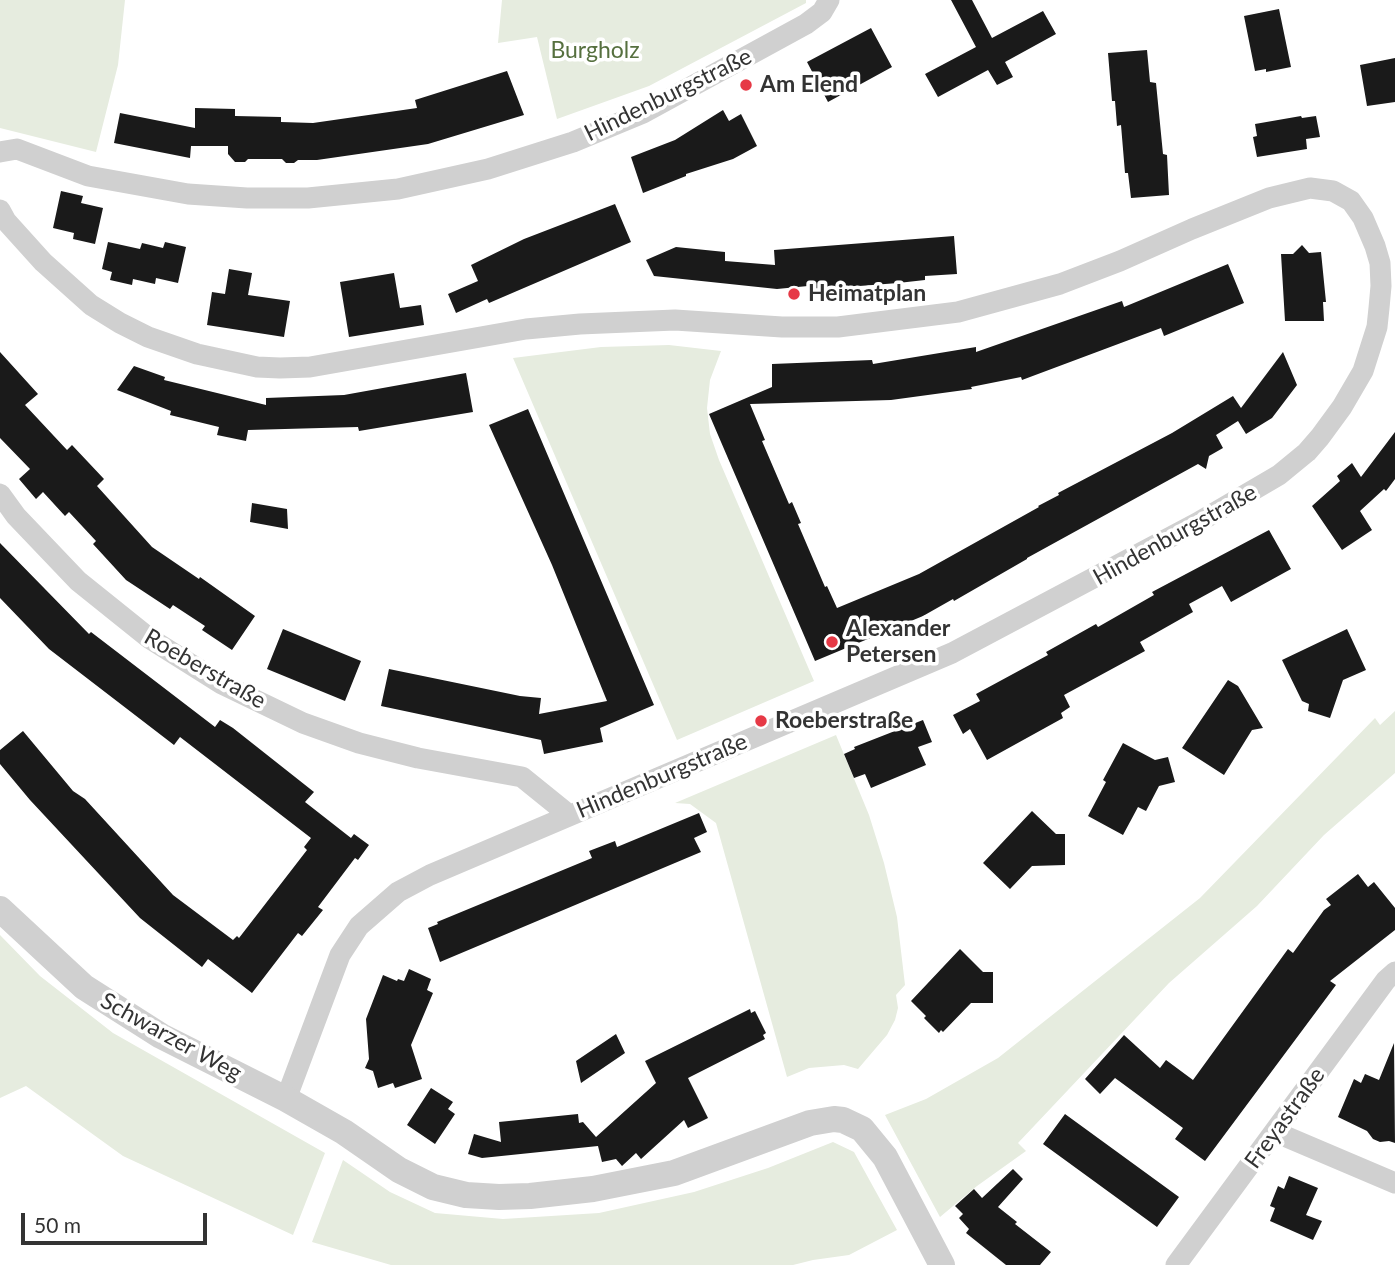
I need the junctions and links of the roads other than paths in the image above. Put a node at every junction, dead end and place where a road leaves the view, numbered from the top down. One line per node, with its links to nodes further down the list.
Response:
1 (829, 0): 2 (street, Hindenburgstraße)
2 (0, 152)
3 (0, 210): 5 (street, Hindenburgstraße)
4 (0, 494): 5 (street, Roeberstraße)
5 (569, 815): 8 (street, Hindenburgstraße)
6 (0, 909): 8 (street, Schwarzer Weg)
7 (1395, 972): 9 (street, Freyastraße)
8 (286, 1099): 11 (street)
9 (1275, 1132): 10 (street); 12 (street, Freyastraße)
10 (1395, 1183)
11 (942, 1265)
12 (1176, 1265)

